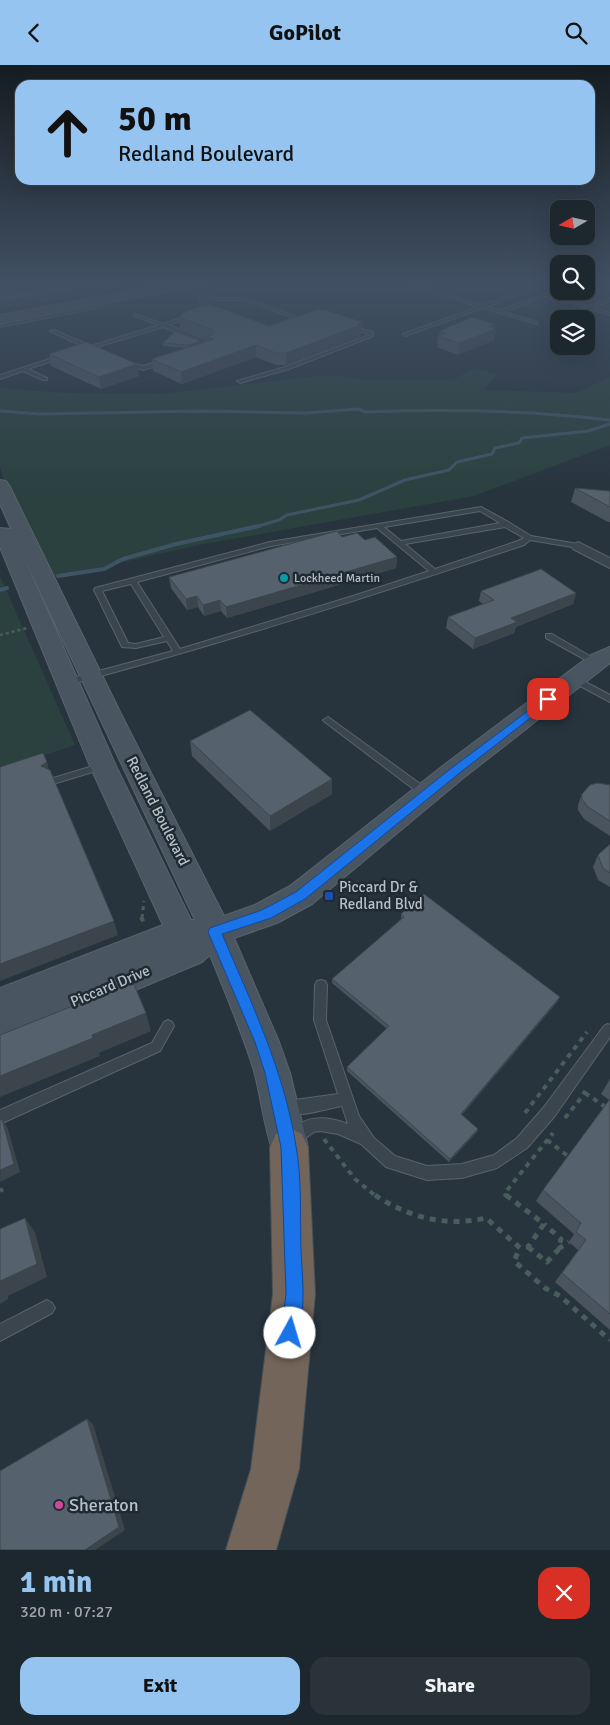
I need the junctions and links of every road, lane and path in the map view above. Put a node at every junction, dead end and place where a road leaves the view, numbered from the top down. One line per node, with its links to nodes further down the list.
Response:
1 (323, 354): 8 (lane)
2 (66, 356): 5 (lane)
3 (169, 360): 4 (lane)
4 (119, 361)
5 (23, 369): 6 (lane); 7 (lane)
6 (1, 377)
7 (45, 379)
8 (240, 381)
9 (2, 504): 24 (main road, Redland Boulevard)
10 (508, 524): 11 (lane); 12 (lane); 13 (lane)
11 (378, 525): 13 (lane); 17 (lane)
12 (529, 538): 14 (lane); 16 (lane)
13 (400, 543): 16 (lane)
14 (578, 546): 15 (street)
15 (610, 564)
16 (434, 572): 22 (lane)
17 (133, 581): 21 (lane); 21 (lane)
18 (32, 627): 19 (path)
19 (0, 635)
20 (549, 636): 23 (lane)
21 (169, 639): 22 (lane)
22 (178, 652): 24 (lane)
23 (603, 658): 25 (main road, Piccard Drive)
24 (80, 679): 28 (main road, Redland Boulevard); 31 (main road, Redland Boulevard)
25 (574, 679): 26 (lane); 30 (main road, Piccard Drive)
26 (610, 699)
27 (328, 720): 30 (lane)
28 (103, 766): 29 (lane); 31 (main road, Redland Boulevard)
29 (53, 781)
30 (427, 794): 31 (main road, Piccard Drive)
31 (195, 939): 33 (main road, Piccard Drive); 35 (main road, Piccard Drive); 41 (main road, Redland Boulevard)
32 (321, 985): 40 (lane)
33 (0, 1003)
34 (168, 1026): 44 (lane)
35 (0, 1031)
36 (608, 1031): 48 (lane)
37 (587, 1032): 43 (path)
38 (585, 1082): 39 (path)
39 (585, 1093): 42 (path); 45 (path)
40 (346, 1099): 41 (lane); 48 (lane)
41 (280, 1107): 47 (main road, Redland Boulevard)
42 (610, 1110)
43 (525, 1113)
44 (0, 1117)
45 (564, 1120)
46 (558, 1127): 49 (path)
47 (301, 1136): 48 (lane); 54 (path); 59 (highway)
48 (366, 1139)
49 (547, 1141): 50 (path); 51 (path)
50 (569, 1157)
51 (544, 1224): 53 (path); 55 (path)
52 (568, 1242): 55 (path)
53 (528, 1247): 54 (path); 55 (path)
54 (520, 1249): 58 (path)
55 (558, 1250)
56 (47, 1308): 57 (lane)
57 (0, 1333)
58 (610, 1340)
59 (251, 1550)

